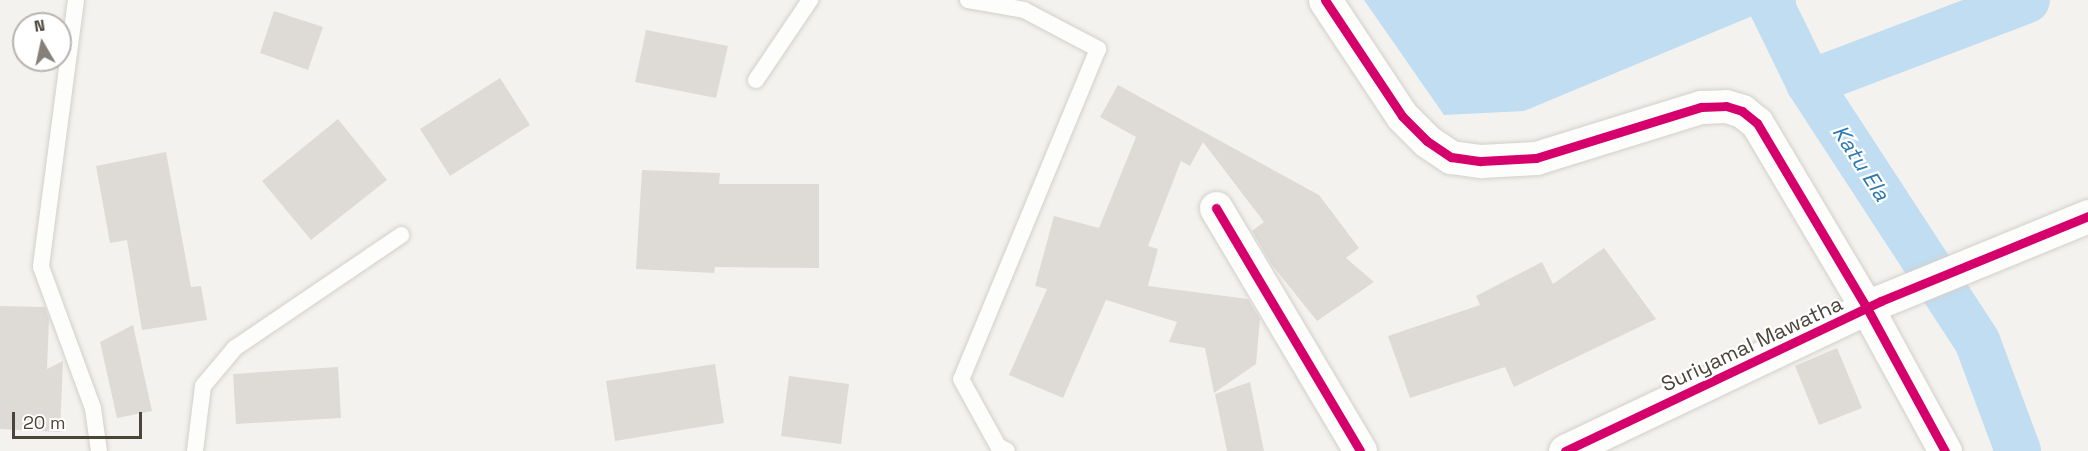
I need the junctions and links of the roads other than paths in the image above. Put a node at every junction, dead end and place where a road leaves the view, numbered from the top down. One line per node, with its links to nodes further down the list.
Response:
1 (76, 0): 10 (lane)
2 (810, 0): 5 (lane)
3 (968, 0): 12 (lane)
4 (1326, 0): 9 (street)
5 (756, 80)
6 (1216, 208): 13 (street)
7 (2088, 216): 9 (street, Suriyamal Mawatha)
8 (401, 235): 11 (lane)
9 (1875, 305): 14 (street, Suriyamal Mawatha); 15 (street)
10 (99, 451)
11 (195, 451)
12 (1006, 451)
13 (1360, 451)
14 (1565, 451)
15 (1945, 451)

